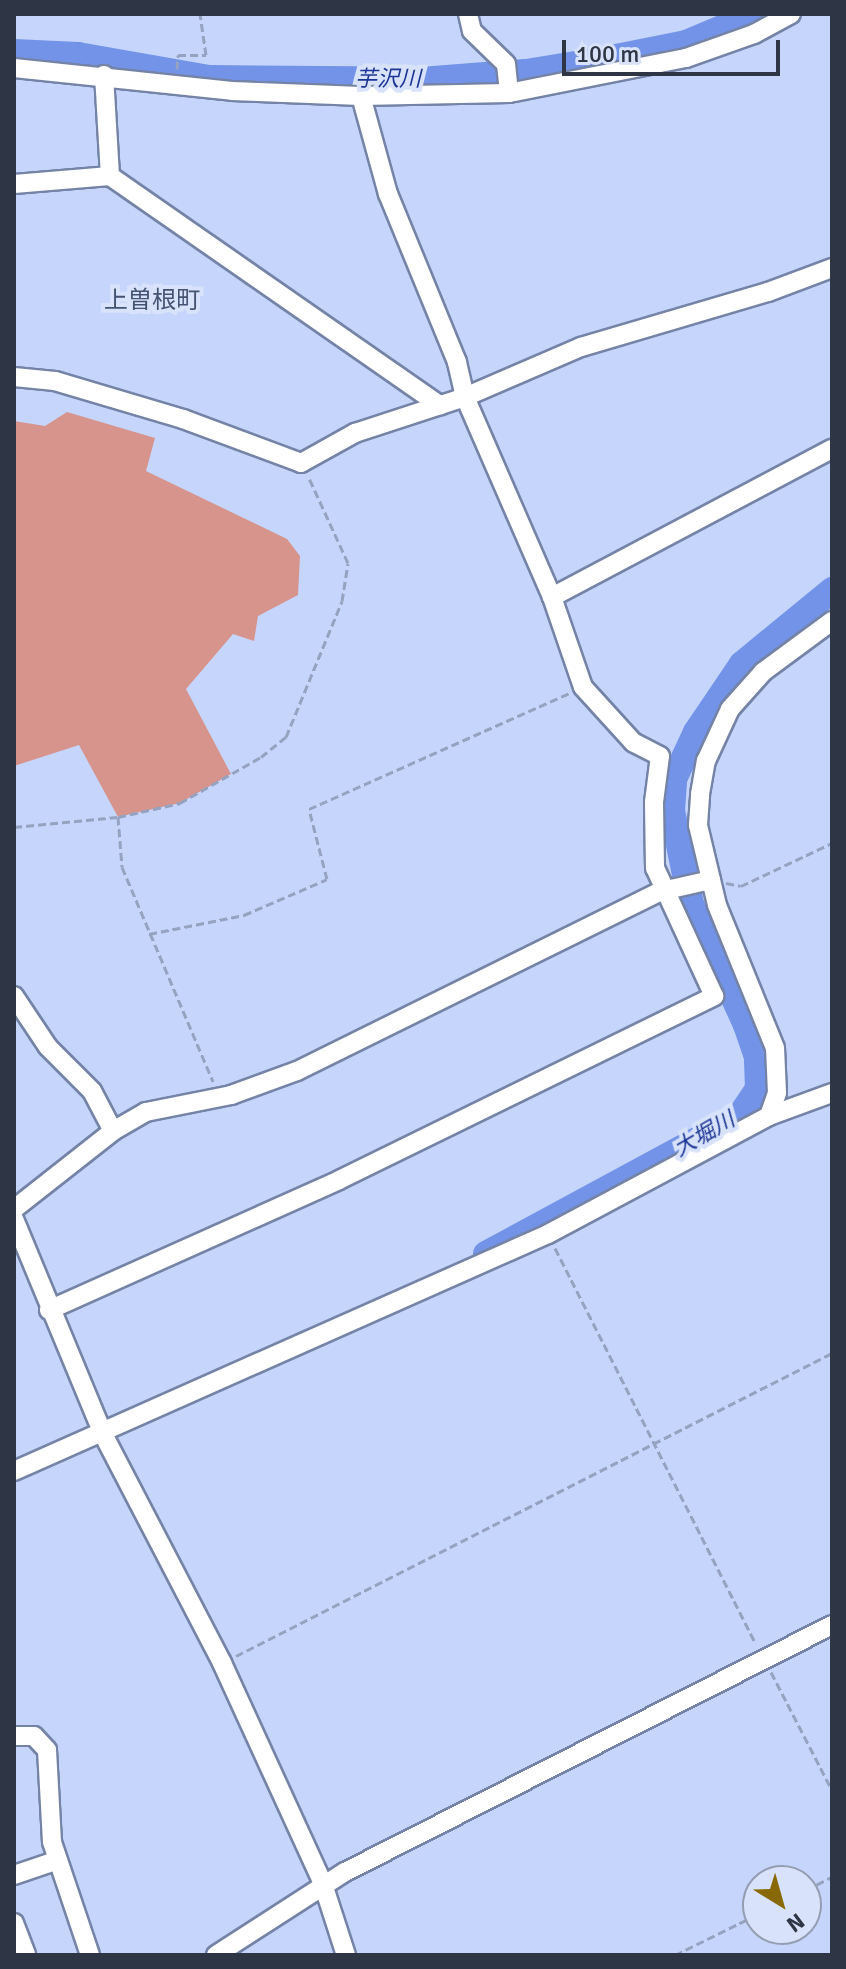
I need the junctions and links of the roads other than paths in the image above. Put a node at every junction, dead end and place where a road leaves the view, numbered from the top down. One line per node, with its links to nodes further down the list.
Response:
1 (468, 14): 5 (street)
2 (791, 14): 5 (street)
3 (14, 68): 4 (street)
4 (104, 75): 6 (street); 7 (street)
5 (508, 80): 6 (street)
6 (361, 96): 11 (street)
7 (110, 176): 8 (street); 12 (street)
8 (14, 184)
9 (832, 268): 11 (street)
10 (14, 377): 12 (street)
11 (465, 397): 12 (street); 14 (street)
12 (440, 405)
13 (832, 449): 14 (street)
14 (552, 597): 17 (street)
15 (832, 621): 16 (street)
16 (710, 880): 17 (street); 20 (street)
17 (663, 891): 21 (street); 24 (street)
18 (14, 996): 21 (street)
19 (832, 1093): 20 (street)
20 (769, 1116): 25 (street)
21 (113, 1131): 22 (street)
22 (14, 1209)
23 (14, 1219): 24 (street)
24 (49, 1310): 25 (street)
25 (104, 1436): 26 (street); 31 (street)
26 (14, 1471)
27 (832, 1625): 31 (street)
28 (14, 1736): 29 (street)
29 (58, 1860): 30 (street); 34 (street)
30 (14, 1875)
31 (323, 1884): 35 (street); 36 (street)
32 (14, 1923): 33 (street)
33 (26, 1955)
34 (90, 1955)
35 (216, 1955)
36 (346, 1955)

